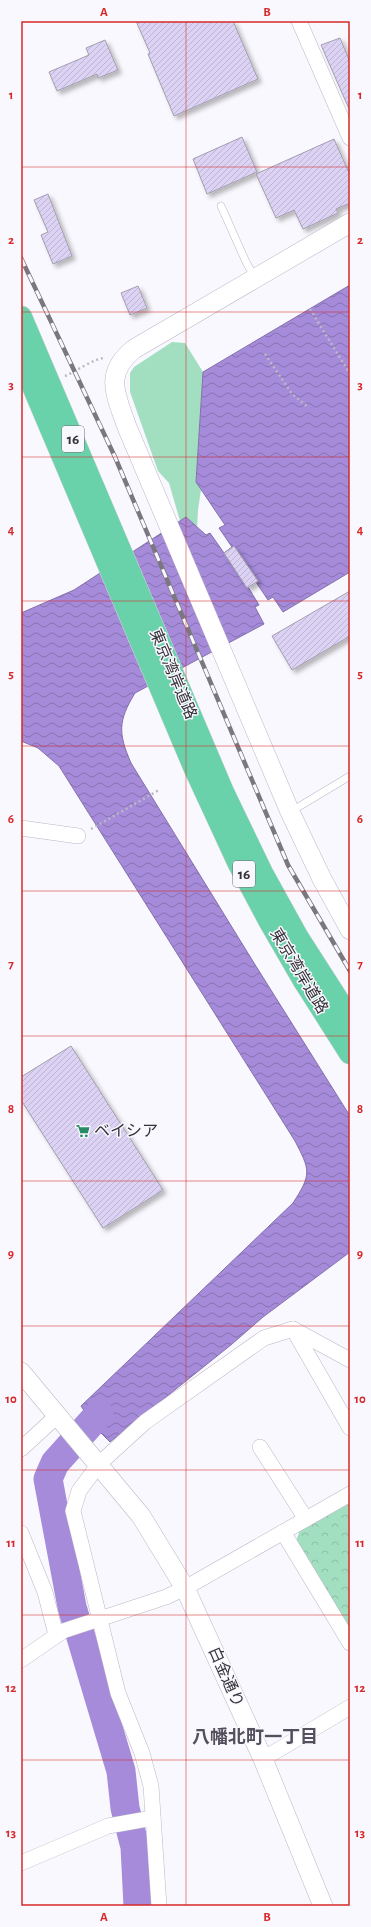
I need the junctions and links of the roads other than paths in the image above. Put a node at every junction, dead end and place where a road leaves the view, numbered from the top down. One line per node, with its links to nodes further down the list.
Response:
1 (299, 21): 2 (street)
2 (350, 138)
3 (221, 206): 5 (lane)
4 (350, 222): 5 (street)
5 (255, 278): 11 (street)
6 (21, 316): 8 (highway, 東京湾岸道路 / 16)
7 (21, 358): 8 (highway, 東京湾岸道路 / 16)
8 (118, 566): 9 (highway, 東京湾岸道路 / 16)
9 (166, 679): 15 (highway, 東京湾岸道路 / 16); 16 (highway, 東京湾岸道路 / 16)
10 (350, 776): 11 (lane)
11 (290, 812): 14 (street)
12 (21, 828): 13 (street)
13 (78, 836)
14 (350, 930)
15 (350, 1019)
16 (350, 1053)
17 (293, 1329): 18 (street); 21 (street); 24 (street)
18 (350, 1360)
19 (21, 1372): 20 (street)
20 (58, 1415): 23 (street); 24 (street, 白金通り)
21 (350, 1428)
22 (260, 1447): 26 (street)
23 (21, 1449)
24 (99, 1464): 29 (street, 白金通り); 30 (street)
25 (350, 1494): 26 (street)
26 (306, 1519): 27 (street)
27 (283, 1532): 29 (street); 32 (street)
28 (21, 1533): 31 (street)
29 (185, 1588): 30 (street); 35 (street, 白金通り)
30 (94, 1620): 31 (street); 36 (street)
31 (60, 1633): 33 (street)
32 (350, 1643)
33 (21, 1660)
34 (350, 1707): 35 (street)
35 (263, 1759): 39 (street, 白金通り)
36 (153, 1818): 37 (street); 38 (street)
37 (21, 1863)
38 (159, 1906)
39 (323, 1906)

